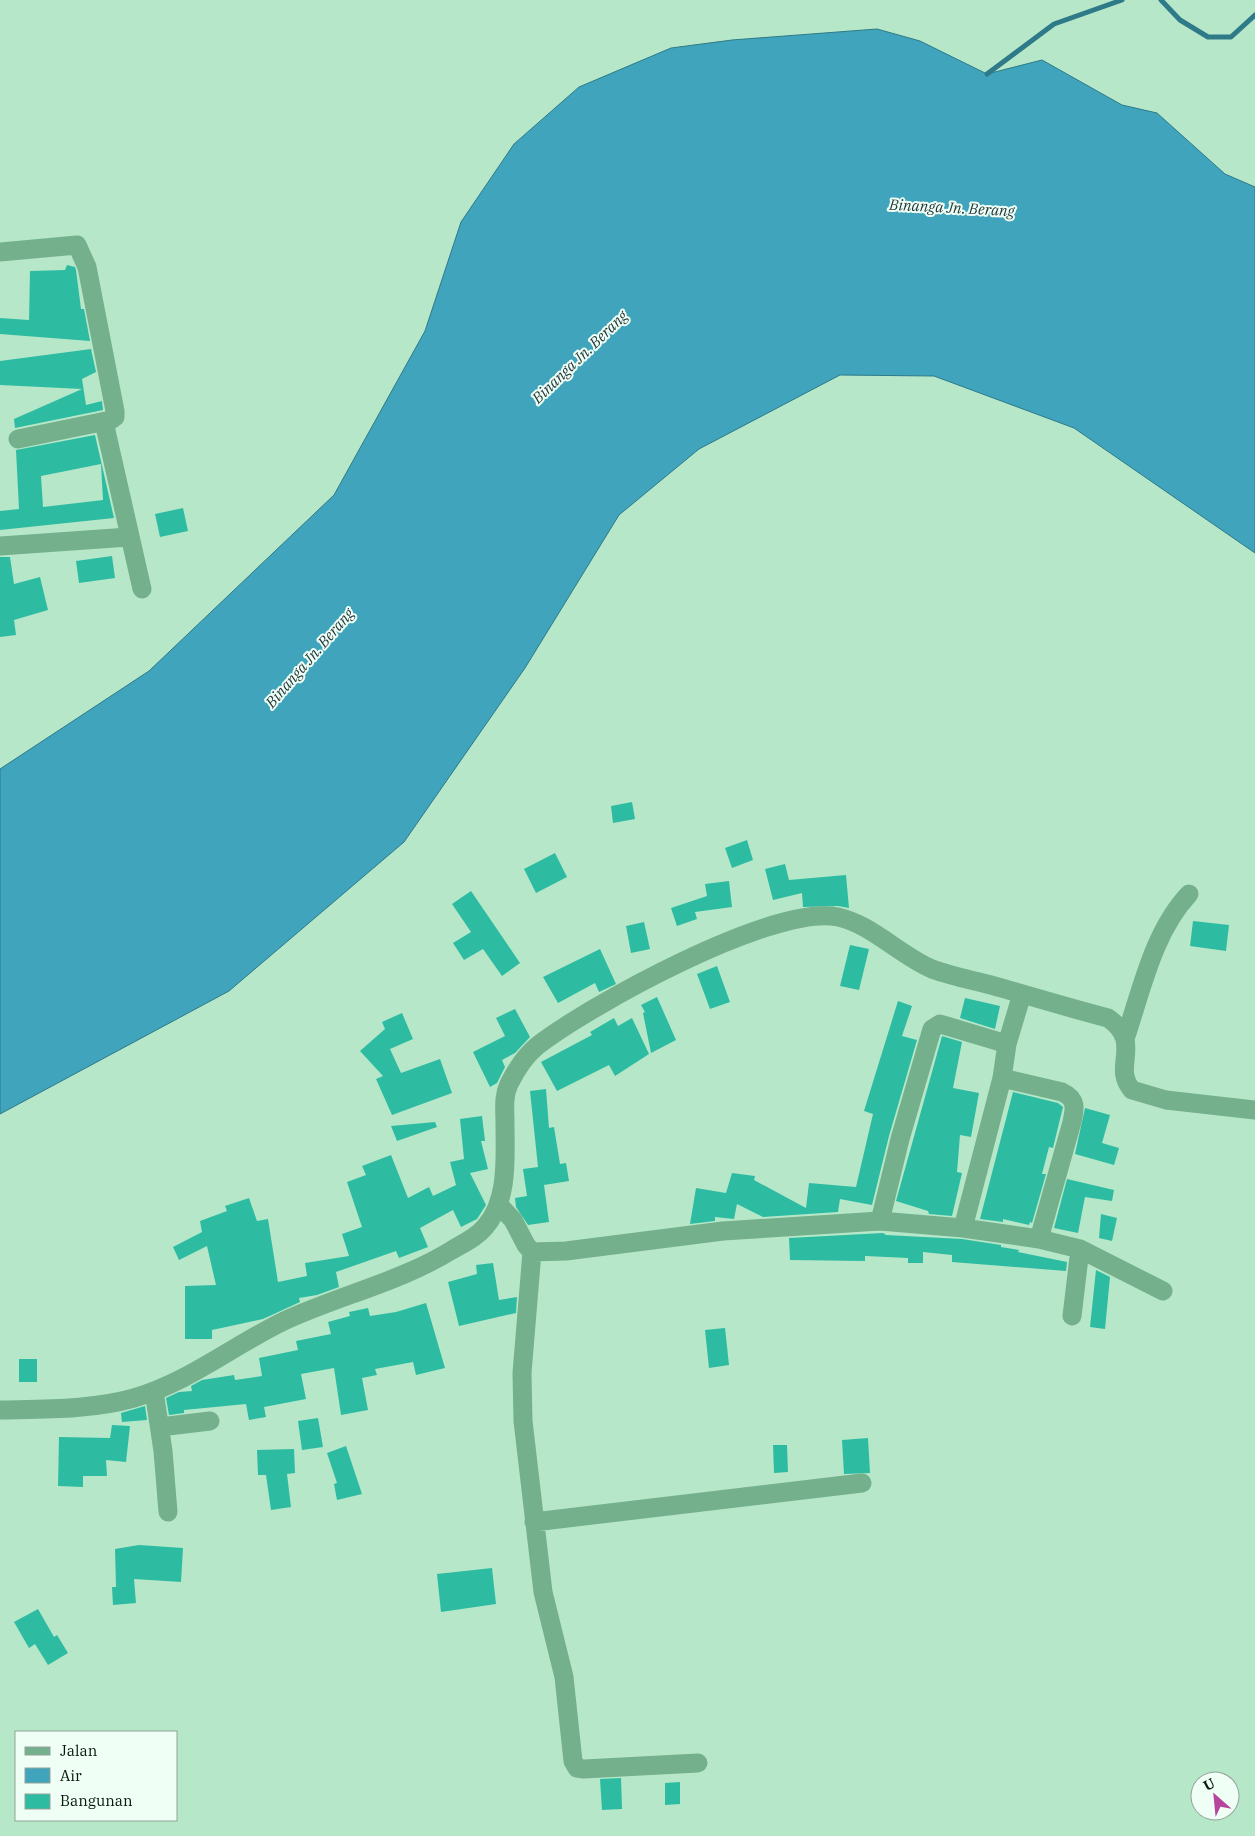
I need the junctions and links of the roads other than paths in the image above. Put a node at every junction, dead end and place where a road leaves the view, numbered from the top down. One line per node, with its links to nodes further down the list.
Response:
1 (0, 252): 2 (street)
2 (104, 422): 3 (street); 4 (street)
3 (18, 440)
4 (129, 537): 5 (street); 6 (street)
5 (0, 546)
6 (142, 588)
7 (1189, 894): 9 (street)
8 (1022, 994): 9 (street); 10 (street); 13 (street)
9 (1126, 1036): 12 (street)
10 (1007, 1044): 11 (street); 14 (street)
11 (1002, 1078): 15 (street); 16 (street)
12 (1255, 1110)
13 (500, 1206): 18 (street); 21 (street)
14 (880, 1220): 15 (street); 18 (street)
15 (963, 1228): 16 (street)
16 (1039, 1239): 17 (street)
17 (1080, 1249): 19 (street); 20 (street)
18 (532, 1252): 27 (street)
19 (1163, 1291)
20 (1072, 1316)
21 (154, 1391): 22 (street); 24 (street)
22 (0, 1410)
23 (210, 1421): 24 (street)
24 (160, 1427): 26 (street)
25 (862, 1483): 27 (street)
26 (168, 1512)
27 (534, 1522): 28 (street)
28 (698, 1763)

